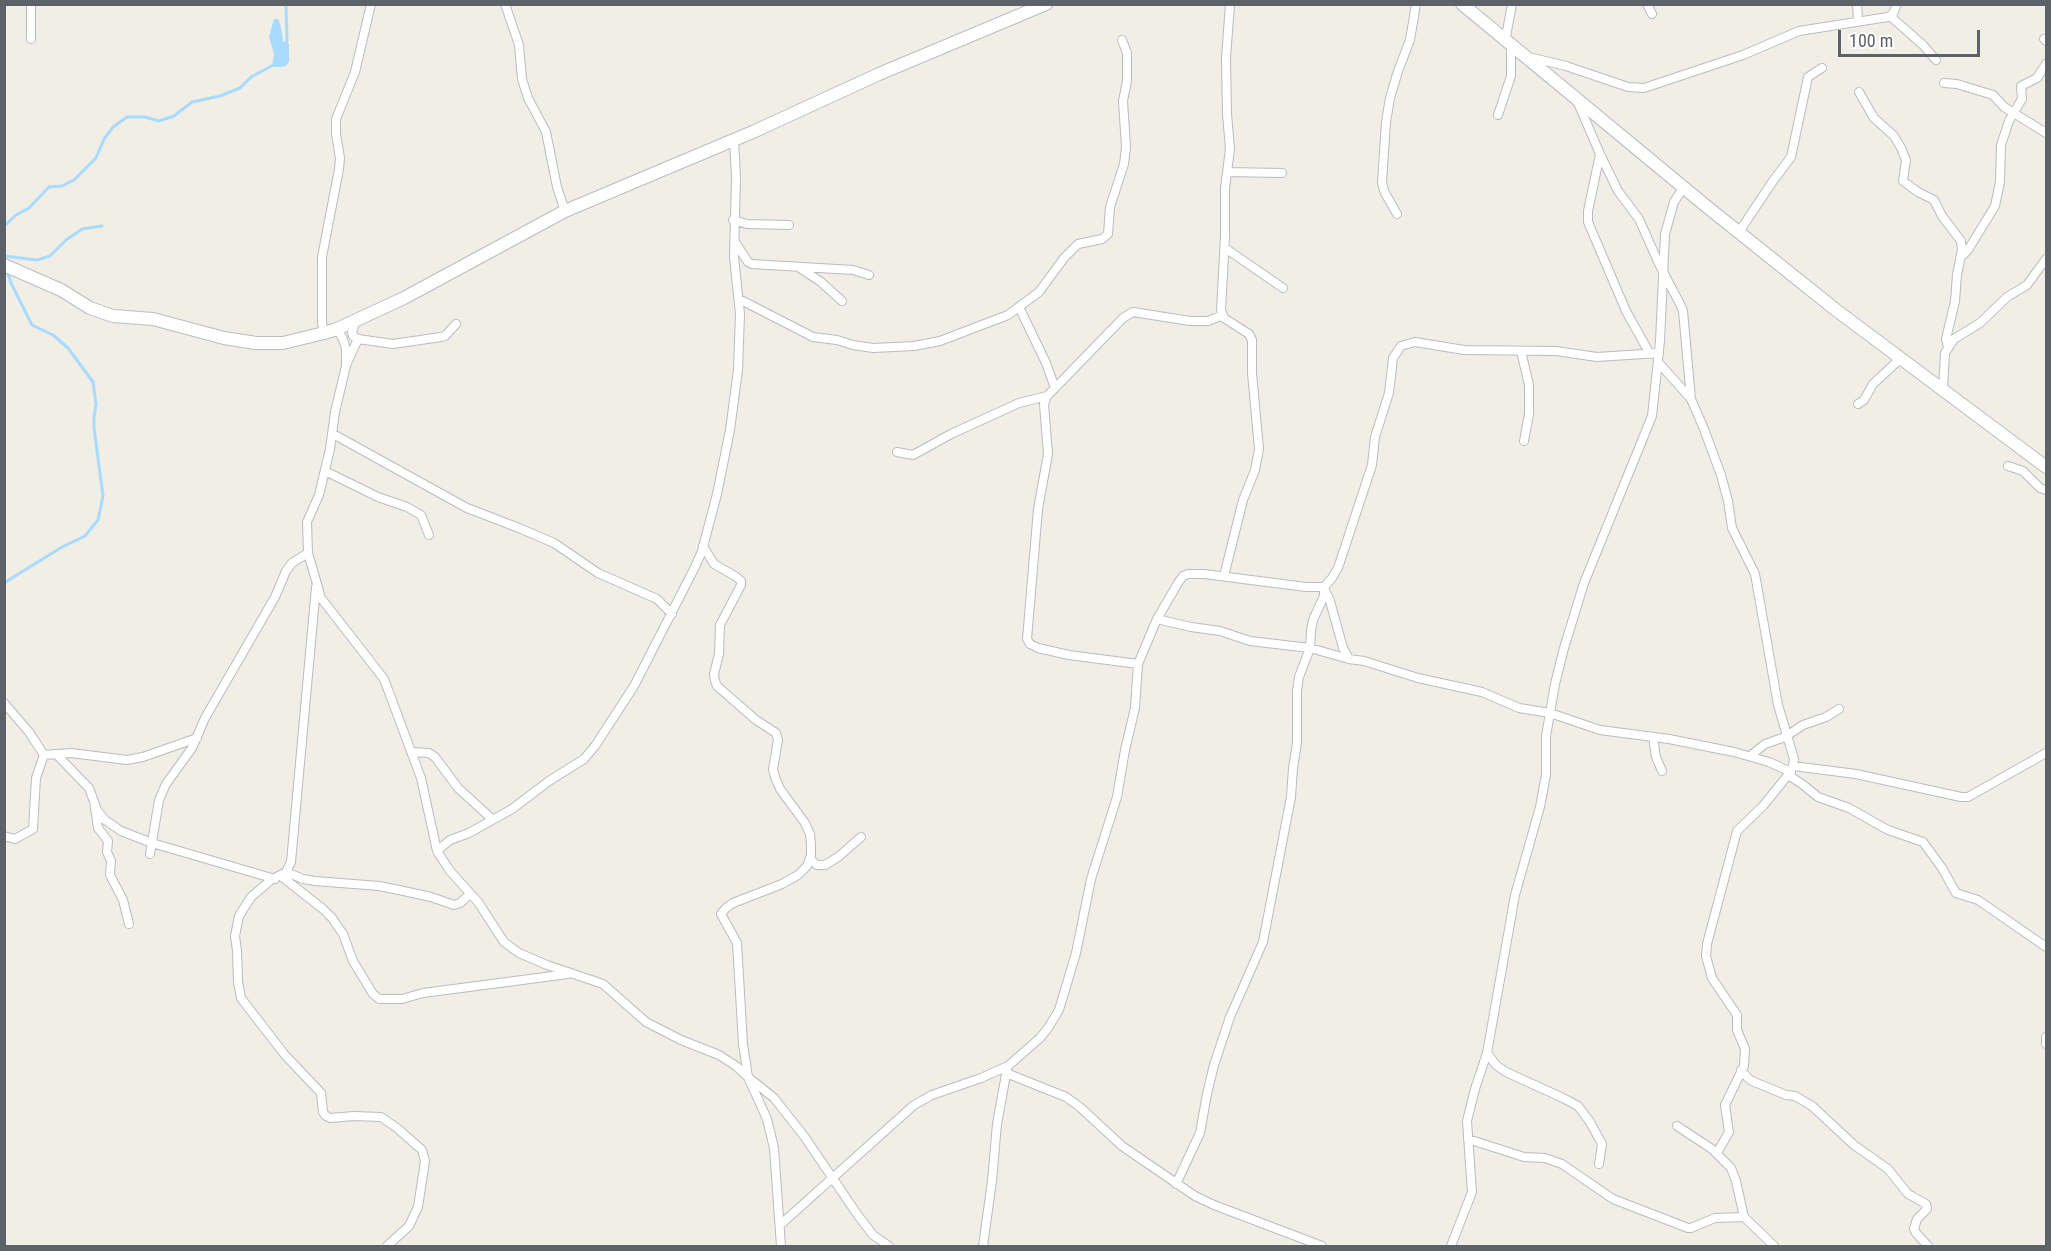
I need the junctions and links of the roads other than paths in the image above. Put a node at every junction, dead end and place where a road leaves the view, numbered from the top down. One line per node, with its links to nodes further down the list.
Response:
1 (31, 4): 15 (street)
2 (371, 4): 54 (street)
3 (505, 4): 33 (street)
4 (1046, 4): 28 (street)
5 (1230, 4): 30 (street)
6 (1416, 4): 34 (street)
7 (1462, 4): 17 (street)
8 (1512, 4): 17 (street)
9 (1647, 4): 12 (street)
10 (1857, 4): 14 (street)
11 (1897, 4): 13 (street)
12 (1652, 14)
13 (1890, 16): 14 (street); 19 (street)
14 (1858, 21): 18 (street)
15 (32, 39)
16 (1122, 40): 49 (street)
17 (1508, 44): 18 (street); 26 (street)
18 (1522, 56): 24 (street)
19 (1936, 60)
20 (2046, 64): 25 (street)
21 (1822, 68): 37 (street)
22 (1944, 83): 25 (street)
23 (1859, 92): 40 (street)
24 (1577, 100): 29 (street); 32 (street)
25 (2014, 112): 27 (street); 40 (street)
26 (1498, 115)
27 (2046, 133)
28 (734, 140): 33 (street); 35 (street)
29 (1600, 154): 44 (street); 58 (street)
30 (1227, 172): 31 (street); 39 (street)
31 (1282, 173)
32 (1684, 187): 37 (street); 44 (street)
33 (565, 212): 51 (street)
34 (1397, 214)
35 (734, 220): 36 (street); 38 (street)
36 (789, 225)
37 (1739, 232): 60 (street)
38 (734, 239): 43 (street); 47 (street)
39 (1225, 248): 46 (street); 50 (street)
40 (1960, 258): 56 (street)
41 (2046, 259): 56 (street)
42 (4, 265): 54 (street)
43 (800, 268): 45 (street); 48 (street)
44 (1664, 272): 59 (street); 65 (street)
45 (869, 275)
46 (1283, 288)
47 (739, 299): 49 (street); 75 (street)
48 (842, 301)
49 (1019, 307): 62 (street)
50 (1223, 315): 62 (street); 77 (street)
51 (356, 320): 53 (street); 55 (street)
52 (456, 324): 55 (street)
53 (337, 329): 54 (street); 61 (street)
54 (324, 333)
55 (358, 339): 61 (street)
56 (1948, 347): 63 (street)
57 (1521, 351): 58 (street); 68 (street); 79 (street)
58 (1650, 354): 59 (street)
59 (1659, 358): 65 (street); 87 (street)
60 (1901, 358): 63 (street); 66 (street)
61 (346, 366): 67 (street)
62 (1055, 388): 64 (street)
63 (1943, 389): 71 (street)
64 (1047, 396): 69 (street); 84 (street)
65 (1691, 399): 88 (street)
66 (1858, 404)
67 (333, 434): 72 (street); 80 (street)
68 (1524, 441)
69 (897, 452)
70 (2008, 466): 73 (street)
71 (2046, 467)
72 (325, 471): 74 (street); 76 (street)
73 (2046, 490)
74 (429, 535)
75 (703, 546): 80 (street); 105 (street)
76 (308, 553): 78 (street); 90 (street)
77 (1224, 576): 79 (street); 81 (street)
78 (316, 584): 91 (street); 106 (street)
79 (1324, 587): 82 (street); 83 (street)
80 (672, 614): 99 (street)
81 (1157, 619): 82 (street); 84 (street)
82 (1310, 648): 83 (street); 122 (street)
83 (1348, 658): 87 (street)
84 (1138, 664): 114 (street)
85 (4, 703): 94 (street)
86 (1839, 710): 88 (street)
87 (1550, 713): 89 (street); 113 (street)
88 (1787, 735): 95 (street); 97 (street)
89 (1653, 737): 95 (street); 96 (street)
90 (197, 738): 93 (street); 102 (street)
91 (412, 752): 99 (street); 103 (street)
92 (2046, 753): 97 (street)
93 (56, 754): 94 (street); 98 (street)
94 (44, 756): 100 (street)
95 (1750, 756): 97 (street)
96 (1662, 771)
97 (1791, 771): 109 (street); 115 (street)
98 (94, 801): 102 (street); 108 (street)
99 (492, 819): 103 (street)
100 (4, 836)
101 (861, 837): 105 (street)
102 (152, 843): 104 (street); 106 (street)
103 (437, 851): 107 (street)
104 (150, 854)
105 (810, 859): 116 (street)
106 (281, 876): 107 (street); 110 (street); 125 (street)
107 (470, 894): 110 (street)
108 (129, 924)
109 (2046, 947)
110 (572, 973): 116 (street)
111 (2046, 1037): 112 (street)
112 (2046, 1044)
113 (1487, 1053): 118 (street); 120 (street)
114 (1007, 1069): 121 (street); 122 (street); 128 (street)
115 (1742, 1070): 119 (street); 132 (street)
116 (748, 1077): 121 (street); 124 (street)
117 (1677, 1126): 119 (street)
118 (1468, 1139): 123 (street); 130 (street)
119 (1717, 1153): 123 (street)
120 (1599, 1164)
121 (833, 1178): 124 (street); 127 (street)
122 (1176, 1184): 129 (street)
123 (1744, 1217): 131 (street)
124 (780, 1225): 126 (street)
125 (387, 1246)
126 (781, 1246)
127 (889, 1246)
128 (983, 1246)
129 (1322, 1246)
130 (1451, 1246)
131 (1774, 1246)
132 (1928, 1246)

